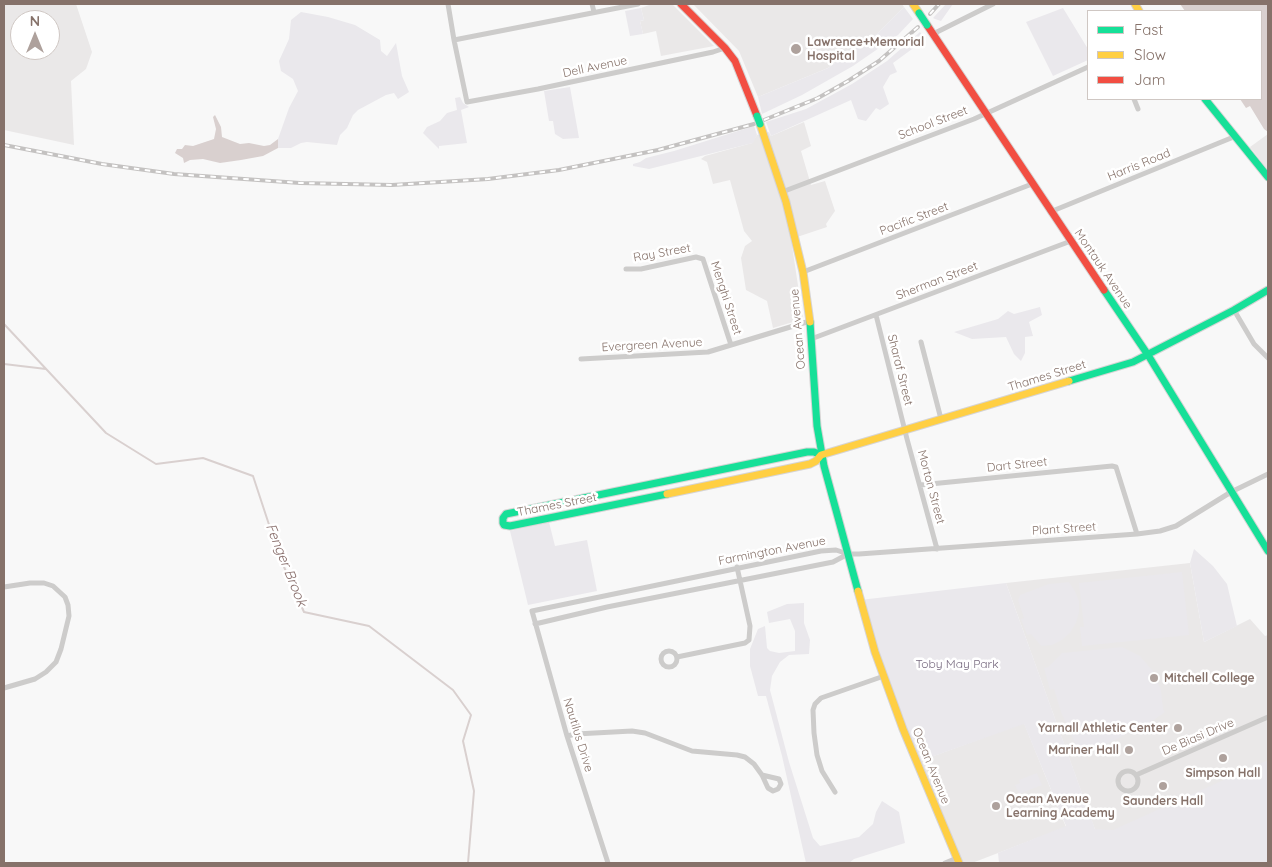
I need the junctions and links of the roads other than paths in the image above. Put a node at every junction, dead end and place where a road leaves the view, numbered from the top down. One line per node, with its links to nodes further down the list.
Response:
1 (448, 4): 9 (street)
2 (592, 4): 7 (street)
3 (638, 4): 7 (street)
4 (681, 4): 10 (street, Ocean Avenue)
5 (913, 4): 8 (street, Montauk Avenue, bridge)
6 (993, 4): 8 (street)
7 (594, 12): 9 (street)
8 (933, 34): 15 (street, Montauk Avenue)
9 (454, 40): 10 (street, Dell Avenue)
10 (725, 48): 19 (street, Ocean Avenue, bridge)
11 (1087, 67): 15 (street, School Street)
12 (1134, 100): 14 (street)
13 (1206, 100): 16 (street)
14 (1138, 109)
15 (986, 114): 18 (street, Montauk Avenue); 19 (street, School Street)
16 (1236, 136): 17 (street); 20 (street, Harris Road)
17 (1268, 177)
18 (1032, 184): 20 (street, Montauk Avenue); 24 (street, Pacific Street)
19 (782, 192): 24 (street, Ocean Avenue)
20 (1050, 212): 21 (street, Montauk Avenue)
21 (1071, 241): 27 (street, Sherman Street); 32 (street, Montauk Avenue)
22 (701, 257): 23 (street, Ray Street); 31 (street, Menghi Street)
23 (626, 269)
24 (803, 272): 28 (street, Ocean Avenue)
25 (1268, 290): 26 (street, Thames Street)
26 (1234, 310): 32 (street, Thames Street); 33 (street)
27 (876, 315): 29 (street, Sherman Street); 36 (street, Sharaf Street)
28 (810, 321): 29 (street, Ocean Avenue); 31 (street, Evergreen Avenue)
29 (811, 339): 37 (street, Ocean Avenue)
30 (921, 342): 35 (street)
31 (732, 345): 34 (street, Evergreen Avenue)
32 (1148, 355): 35 (street, Thames Street); 43 (street, Montauk Avenue)
33 (1268, 358)
34 (581, 359)
35 (941, 419): 36 (street, Thames Street)
36 (905, 430): 37 (street, Thames Street); 41 (street, Morton Street)
37 (821, 455): 38 (street, Thames Street); 40 (street, Thames Street); 48 (street, Ocean Avenue)
38 (732, 467): 40 (street); 42 (street, Thames Street)
39 (1268, 474): 43 (street, Plant Street)
40 (735, 480): 44 (street, Thames Street)
41 (920, 485): 45 (street, Dart Street); 46 (street, Morton Street)
42 (611, 492): 44 (street, Thames Street); 44 (street, Thames Street)
43 (1231, 492): 45 (street, Plant Street); 47 (street, Montauk Avenue)
44 (614, 505)
45 (1138, 534): 46 (street, Plant Street)
46 (937, 549): 48 (street, Plant Street)
47 (1268, 551)
48 (848, 554): 49 (street, Farmington Avenue); 50 (street, Farmington Avenue); 55 (street, Ocean Avenue)
49 (737, 567): 50 (street); 52 (street, Farmington Avenue)
50 (740, 581): 53 (street, Farmington Avenue); 54 (street)
51 (4, 587): 56 (street)
52 (532, 611): 53 (street, Nautilus Drive)
53 (535, 624): 58 (street, Nautilus Drive)
54 (676, 658)
55 (884, 676): 61 (street); 62 (street, Ocean Avenue)
56 (4, 688)
57 (1268, 717): 60 (street, De Biasi Drive)
58 (567, 736): 59 (street); 63 (street, Nautilus Drive)
59 (762, 775)
60 (1136, 775)
61 (835, 792)
62 (958, 861): 64 (street)
63 (608, 863)
64 (946, 863)

